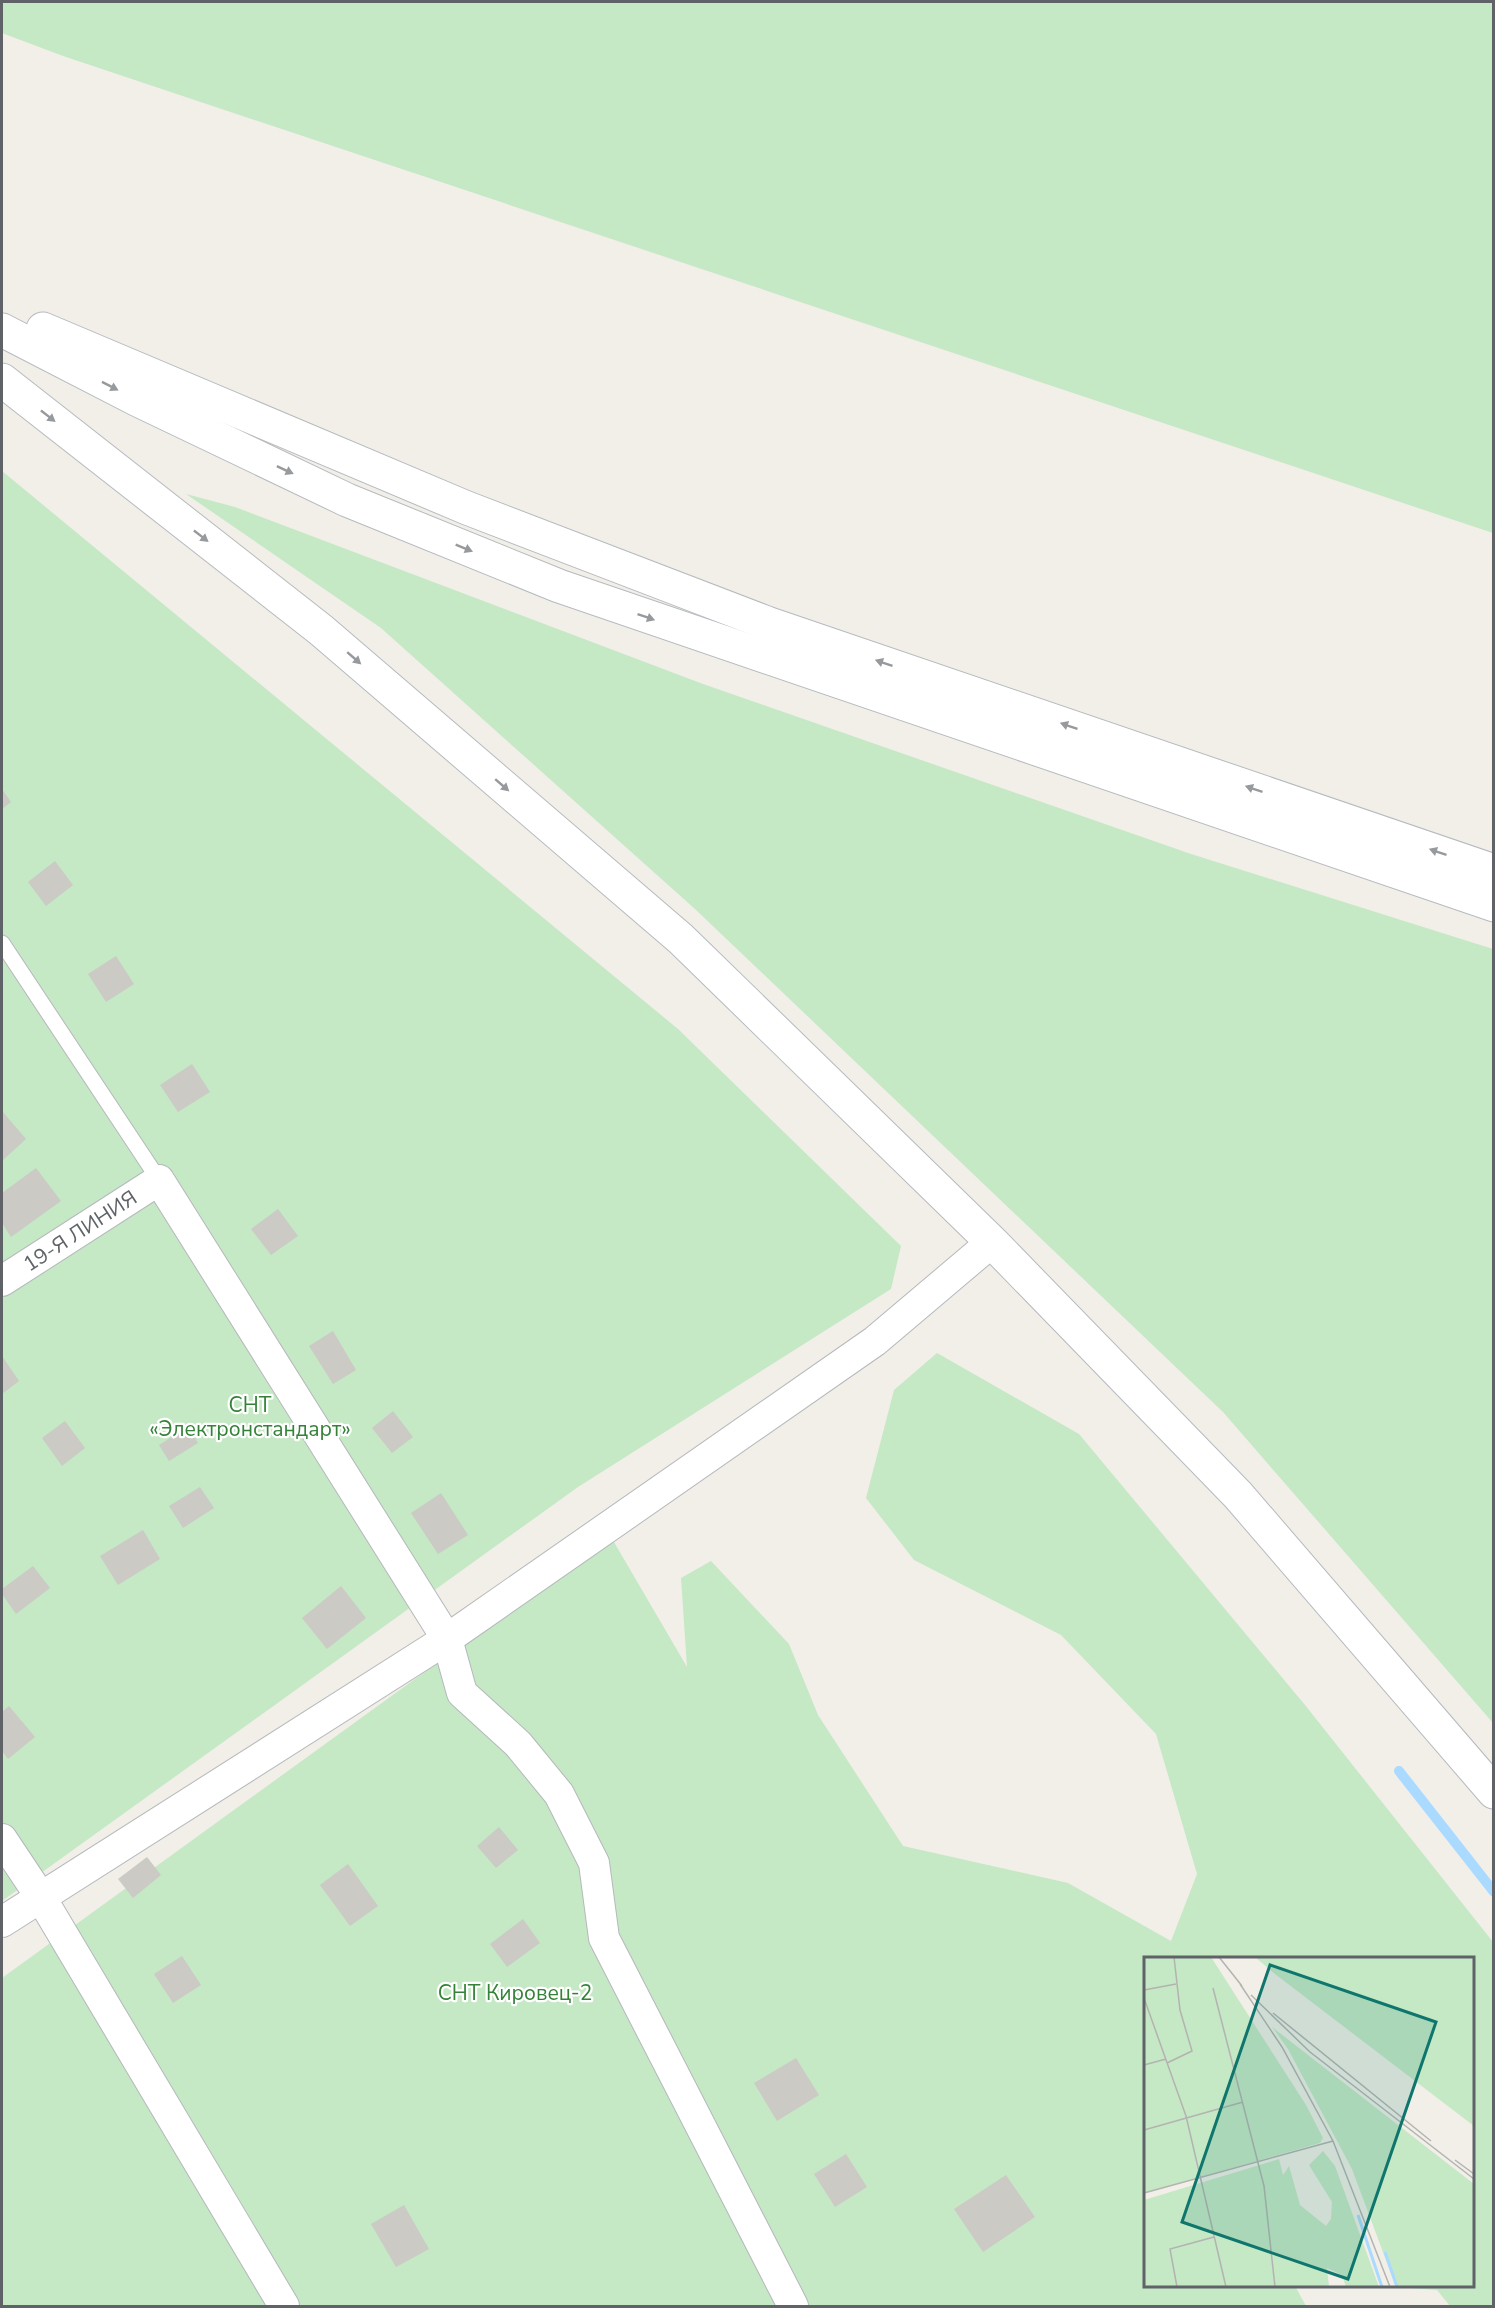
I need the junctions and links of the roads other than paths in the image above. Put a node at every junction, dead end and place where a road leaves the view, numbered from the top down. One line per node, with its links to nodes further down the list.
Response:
1 (2, 312): 4 (main road, one-way to 1)
2 (2, 330): 5 (main road, one-way to 5)
3 (2, 380): 8 (main road, one-way to 8)
4 (1494, 871)
5 (1494, 905)
6 (2, 943): 7 (lane)
7 (159, 1180): 9 (street, 19-Я ЛИНИЯ); 10 (street)
8 (993, 1242): 10 (street); 11 (main road)
9 (2, 1281)
10 (447, 1639): 13 (street); 16 (street)
11 (1494, 1792)
12 (2, 1839): 13 (street)
13 (40, 1896): 14 (street); 15 (street)
14 (2, 1922)
15 (284, 2307)
16 (793, 2307)

